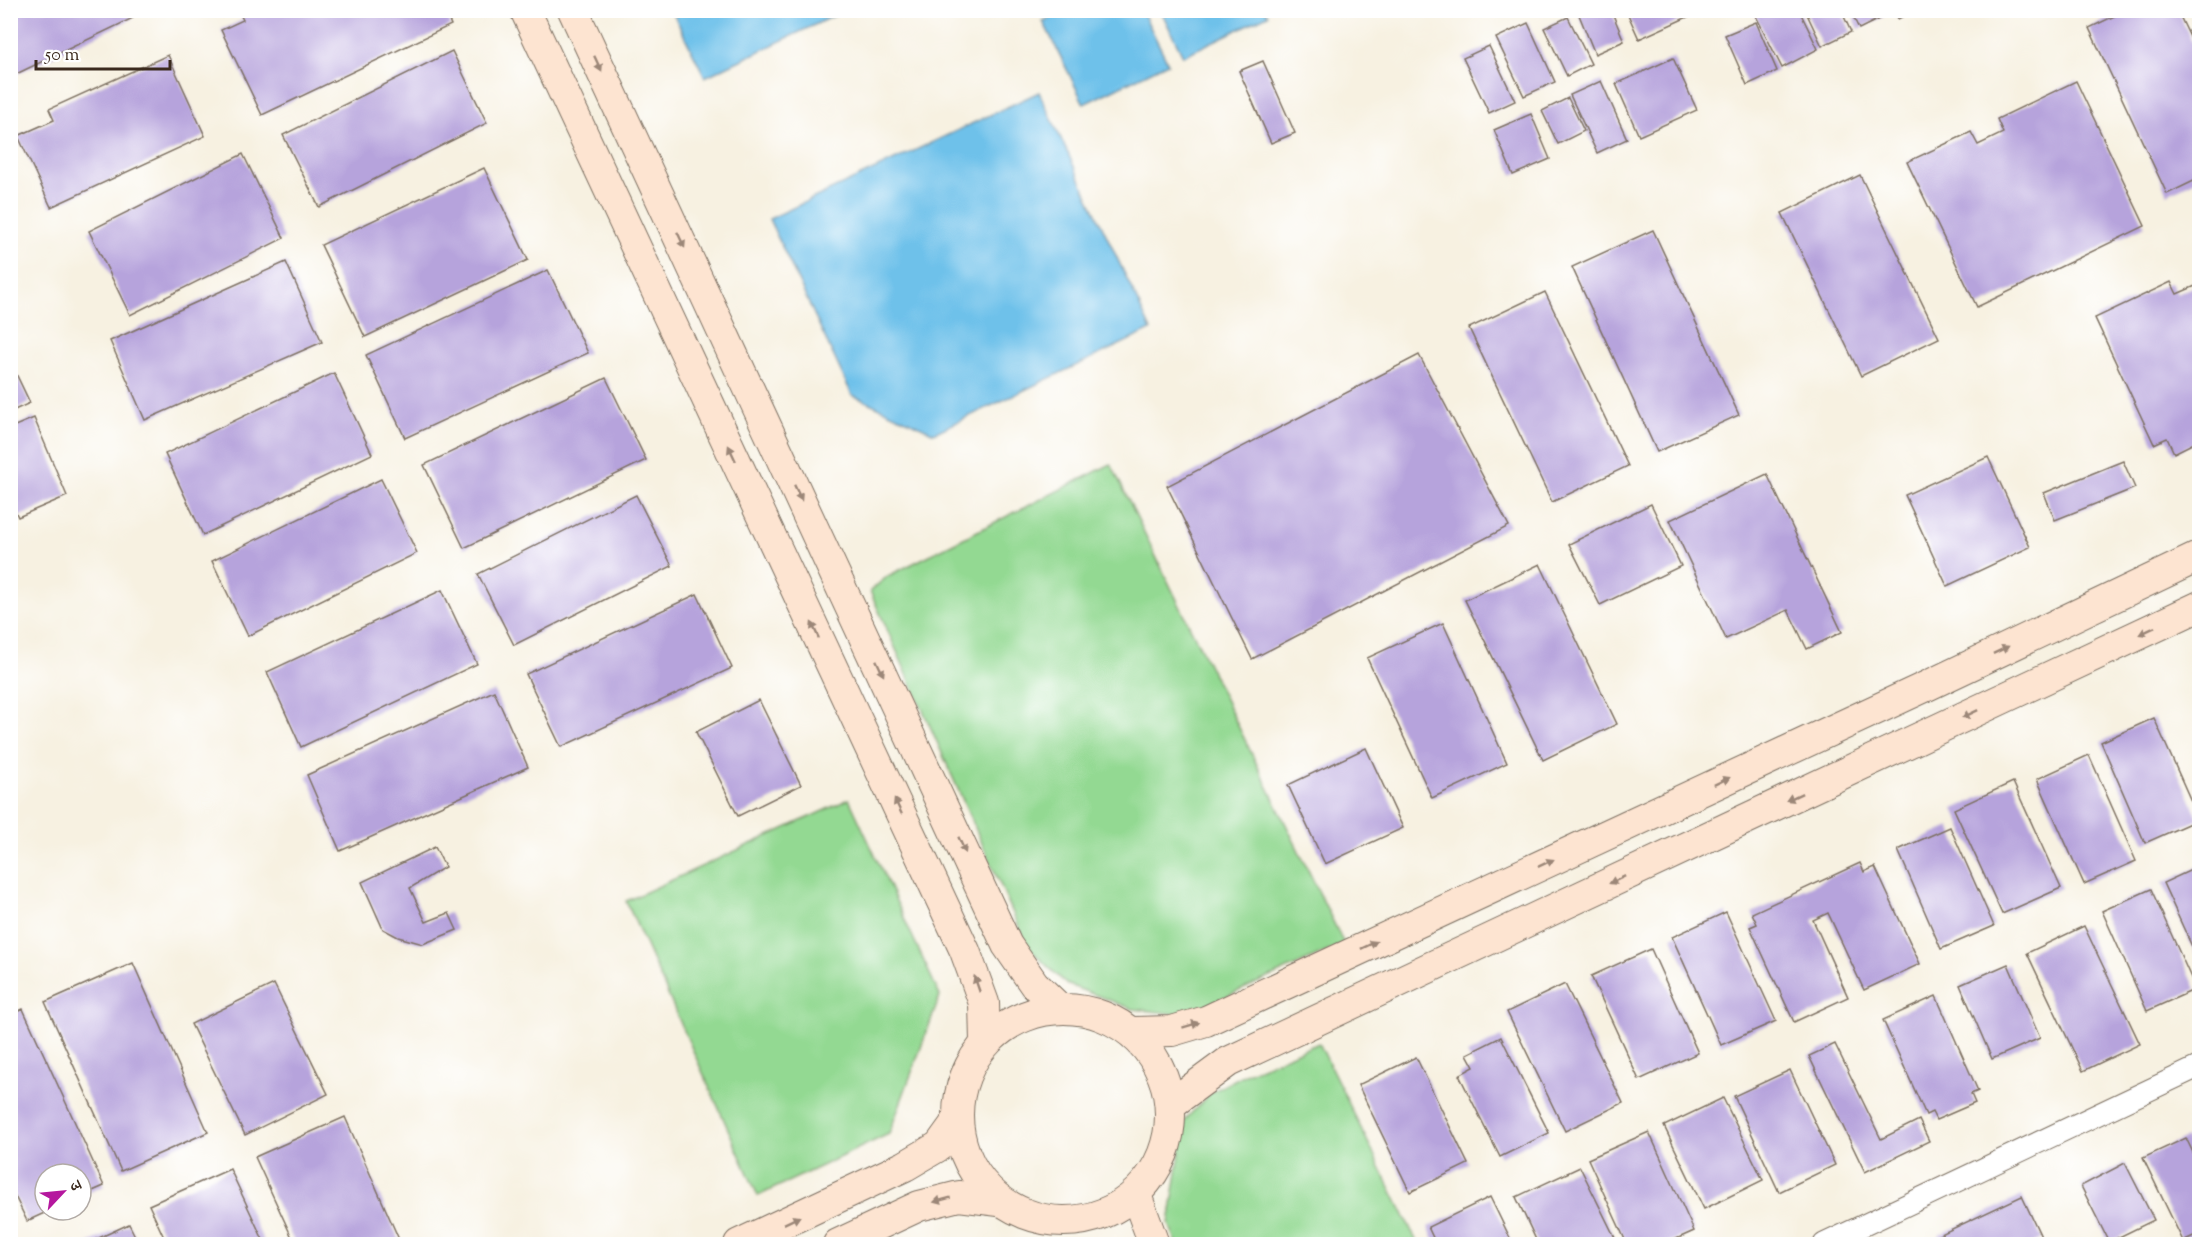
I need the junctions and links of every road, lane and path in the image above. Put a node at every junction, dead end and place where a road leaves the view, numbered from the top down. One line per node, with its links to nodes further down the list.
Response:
1 (525, 10): 7 (main road, one-way to 1)
2 (573, 10): 5 (main road, one-way to 5)
3 (2199, 556): 6 (main road, one-way to 3)
4 (2199, 606): 9 (main road, one-way to 9)
5 (1058, 1007): 6 (main road); 7 (main road)
6 (1133, 1032): 9 (main road)
7 (984, 1042): 10 (main road)
8 (2199, 1066): 17 (street)
9 (1171, 1104): 11 (main road)
10 (957, 1121): 12 (main road); 14 (main road, one-way to 10)
11 (1136, 1195): 13 (main road); 16 (main road)
12 (999, 1201): 13 (main road); 15 (main road, one-way to 15)
13 (1082, 1233)
14 (739, 1245)
15 (838, 1245)
16 (1154, 1245)
17 (1824, 1245)

